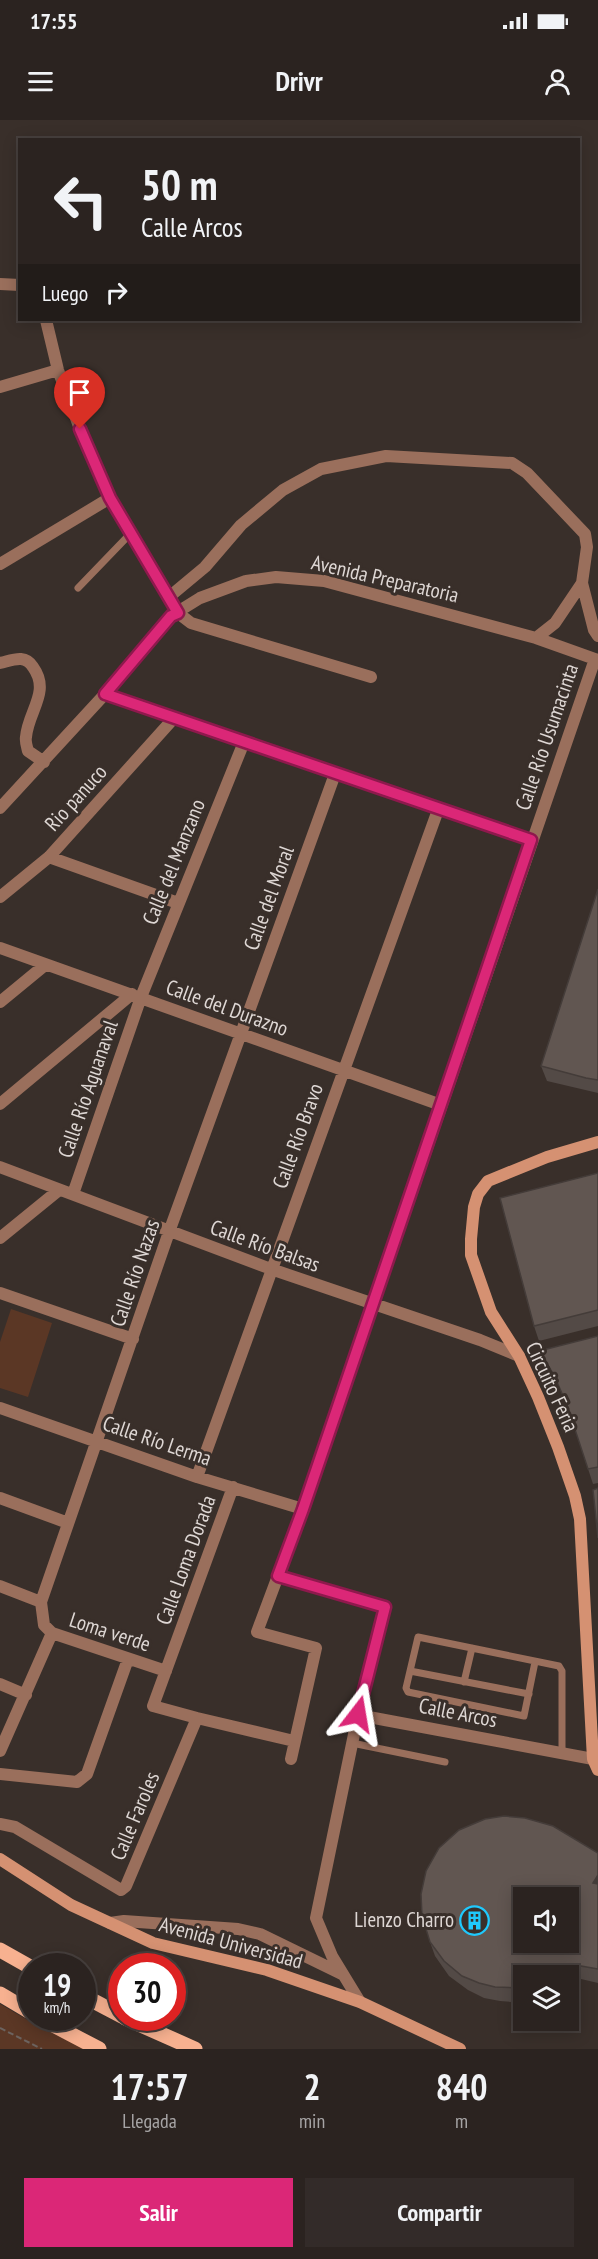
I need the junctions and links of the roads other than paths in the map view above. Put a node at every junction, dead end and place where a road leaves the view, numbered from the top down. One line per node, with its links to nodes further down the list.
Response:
1 (0, 284): 2 (street)
2 (18, 285)
3 (46, 321): 4 (street)
4 (58, 370): 5 (street); 6 (street)
5 (0, 387)
6 (110, 498): 7 (street); 8 (street)
7 (131, 533): 10 (lane); 11 (street)
8 (0, 564)
9 (582, 583): 11 (street); 13 (street); 14 (street)
10 (78, 588)
11 (169, 597): 12 (street)
12 (178, 613): 14 (street, Avenida Preparatoria); 17 (street); 18 (street, Avenida Preparatoria)
13 (598, 636)
14 (536, 638): 15 (street, Avenida Preparatoria)
15 (597, 659): 25 (street, Calle Río Usumacinta)
16 (0, 663): 21 (street)
17 (371, 677)
18 (105, 694): 19 (street); 21 (street, Avenida Preparatoria)
19 (174, 718): 20 (street); 26 (street, Rio panuco)
20 (244, 742): 22 (street); 28 (street, Calle del Manzano)
21 (44, 762): 23 (street, Avenida Preparatoria)
22 (334, 774): 24 (street); 33 (street, Calle del Moral)
23 (0, 808)
24 (438, 810): 25 (street); 34 (street, Calle Río Bravo)
25 (531, 840): 36 (street, Calle Río Usumacinta)
26 (49, 857): 27 (street, Rio panuco); 28 (street)
27 (0, 897)
28 (178, 903): 31 (street, Calle del Manzano)
29 (0, 948): 30 (street, Calle del Durazno)
30 (45, 964): 31 (street, Calle del Durazno); 32 (street)
31 (136, 996): 33 (street, Calle del Durazno); 35 (street); 40 (street, Calle Río Aguanaval)
32 (0, 1002)
33 (241, 1035): 34 (street, Calle del Durazno); 41 (street, Calle Río Nazas)
34 (343, 1071): 36 (street, Calle del Durazno); 43 (street, Calle Río Bravo)
35 (0, 1104)
36 (441, 1106): 45 (street, Calle Río Usumacinta)
37 (598, 1142): 47 (street, Circuito Feria)
38 (0, 1167): 39 (street, Calle Río Balsas)
39 (59, 1190): 40 (street, Calle Río Balsas); 42 (street)
40 (72, 1194): 41 (street, Calle Río Balsas)
41 (169, 1232): 43 (street, Calle Río Balsas); 46 (street, Calle Río Nazas)
42 (0, 1238)
43 (271, 1269): 45 (street, Calle Río Balsas); 50 (street, Calle Río Bravo)
44 (0, 1293): 46 (street)
45 (372, 1304): 47 (street, Calle Río Balsas); 53 (street, Calle Río Usumacinta)
46 (133, 1339): 49 (street, Calle Río Nazas)
47 (519, 1356): 76 (street, Circuito Feria)
48 (0, 1408): 49 (street, Calle Río Lerma)
49 (96, 1441): 50 (street, Calle Río Lerma); 54 (street, Calle Río Nazas)
50 (197, 1477): 51 (street, Calle Río Lerma)
51 (233, 1487): 53 (street, Calle Río Lerma); 62 (street, Calle Loma Dorada)
52 (0, 1498): 54 (street)
53 (303, 1509): 55 (street)
54 (68, 1523): 57 (street)
55 (278, 1576): 68 (street); 70 (street)
56 (0, 1586): 57 (street)
57 (41, 1602): 58 (street, Loma verde)
58 (52, 1634): 60 (street, Loma verde); 67 (street)
59 (471, 1648): 61 (lane); 63 (lane); 64 (lane)
60 (128, 1659): 62 (street, Loma verde); 77 (street)
61 (535, 1662): 66 (lane); 73 (lane)
62 (166, 1671): 69 (street, Calle Loma Dorada)
63 (411, 1671): 64 (lane); 66 (lane)
64 (464, 1682): 66 (lane)
65 (0, 1684): 67 (street)
66 (529, 1694)
67 (26, 1695): 72 (street)
68 (358, 1714): 71 (street); 73 (street, Calle Arcos)
69 (197, 1718): 70 (street); 78 (street, Calle Faroles)
70 (294, 1741): 74 (street)
71 (352, 1743): 75 (lane); 83 (street)
72 (0, 1751)
73 (562, 1753): 76 (street, Calle Arcos)
74 (291, 1759)
75 (445, 1762)
76 (595, 1764)
77 (0, 1774)
78 (0, 1824)
79 (0, 1859): 80 (street, Avenida Universidad)
80 (110, 1923): 83 (street); 85 (street, Avenida Universidad)
81 (0, 1950): 82 (main road)
82 (18, 1960)
83 (343, 1974): 85 (street)
84 (0, 1994): 86 (main road)
85 (360, 2002): 91 (street, Avenida Universidad)
86 (18, 2005)
87 (65, 2031): 89 (main road)
88 (154, 2031): 90 (main road)
89 (99, 2049)
90 (195, 2049)
91 (460, 2049)

